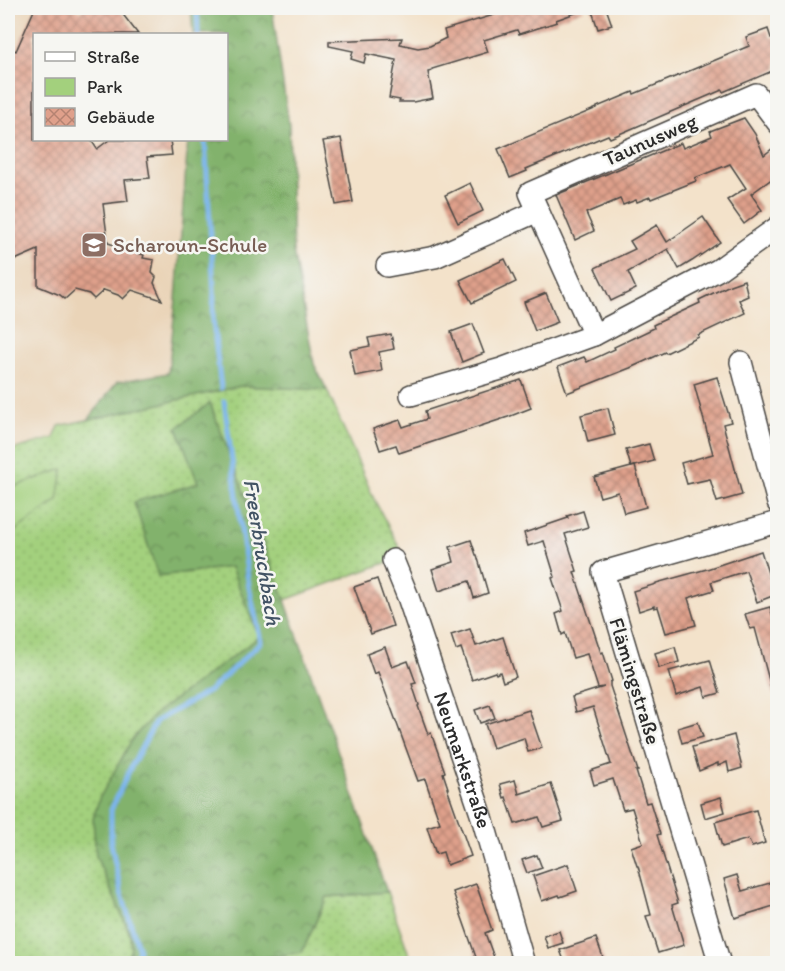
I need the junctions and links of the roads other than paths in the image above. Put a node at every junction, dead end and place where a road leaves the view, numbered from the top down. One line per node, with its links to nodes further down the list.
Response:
1 (777, 123): 2 (street, Taunusweg)
2 (538, 211): 4 (street); 5 (street, Taunusweg)
3 (777, 227): 5 (street)
4 (387, 266)
5 (594, 335): 7 (street)
6 (741, 362): 8 (street)
7 (411, 395)
8 (777, 503)
9 (777, 522): 12 (street, Flämingstraße)
10 (393, 560): 11 (street, Neumarkstraße)
11 (524, 963)
12 (720, 963)

